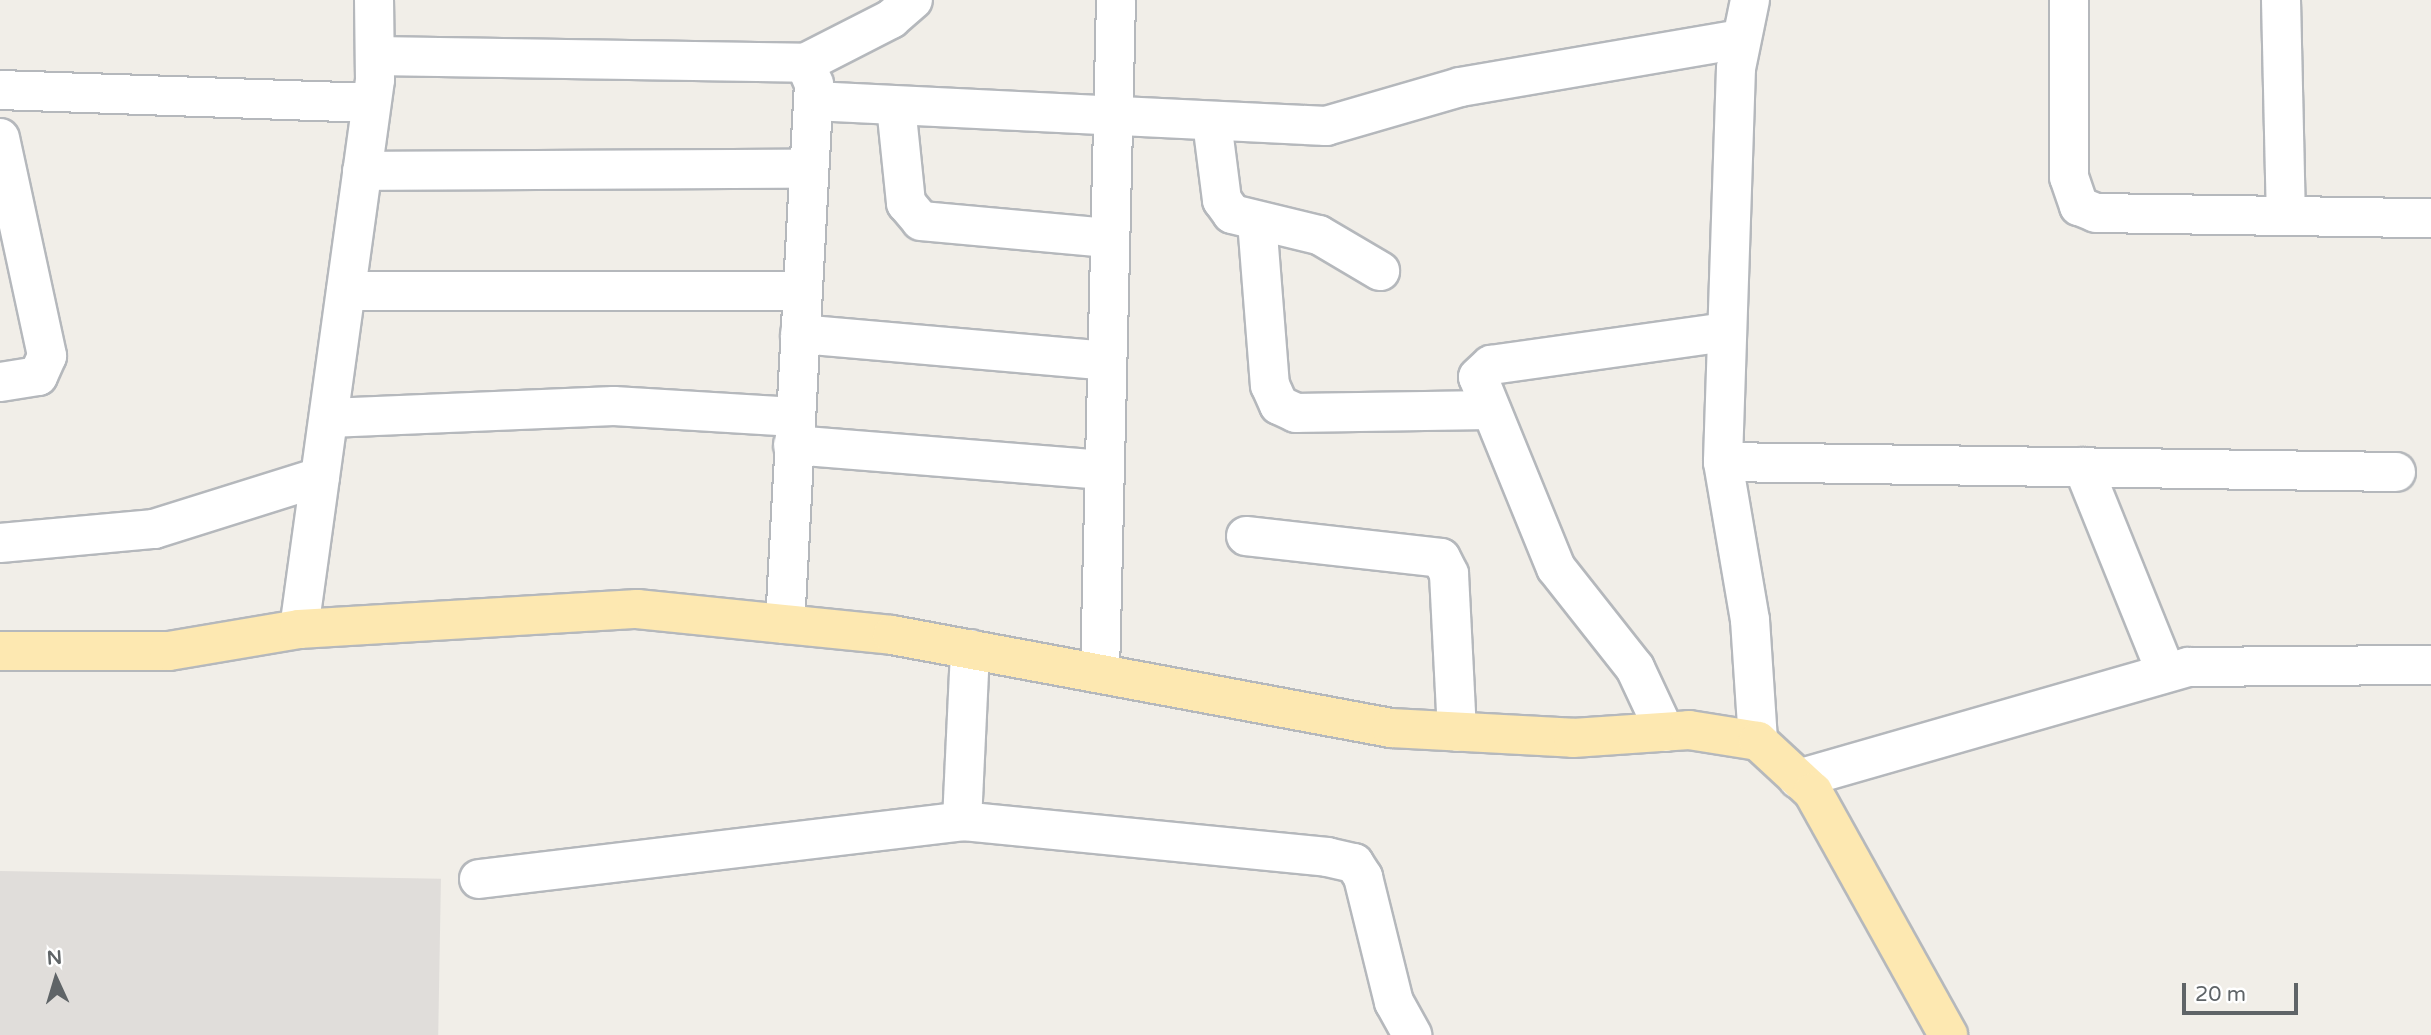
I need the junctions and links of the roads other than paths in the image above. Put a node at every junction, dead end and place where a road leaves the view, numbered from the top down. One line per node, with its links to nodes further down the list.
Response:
1 (374, 0): 8 (street)
2 (913, 0): 9 (street)
3 (1115, 0): 14 (street)
4 (1750, 0): 7 (street)
5 (2068, 0): 19 (street)
6 (2281, 0): 19 (street)
7 (1741, 39): 15 (street); 26 (street)
8 (375, 56): 9 (street); 12 (street)
9 (805, 62): 11 (street)
10 (0, 90): 12 (street)
11 (813, 101): 13 (street); 17 (street)
12 (371, 103): 18 (street)
13 (896, 106): 14 (street); 22 (street)
14 (1110, 118): 15 (street); 22 (street)
15 (1212, 122): 21 (street)
16 (0, 138): 29 (street)
17 (809, 169): 18 (street); 25 (street)
18 (362, 171): 24 (street)
19 (2286, 216): 20 (street)
20 (2431, 218)
21 (1257, 221): 23 (street); 30 (street)
22 (1108, 238): 28 (street)
23 (1380, 271)
24 (346, 290): 25 (street); 31 (street)
25 (802, 291): 27 (street)
26 (1725, 332): 30 (street); 33 (street)
27 (800, 334): 28 (street); 32 (street)
28 (1105, 361): 35 (street)
29 (0, 382)
30 (1488, 410): 48 (street)
31 (329, 418): 32 (street); 37 (street)
32 (794, 431): 35 (street); 40 (street)
33 (1723, 462): 34 (street); 49 (street)
34 (2083, 467): 36 (street); 45 (street)
35 (1103, 470): 46 (street)
36 (2396, 472)
37 (320, 477): 39 (street); 41 (street)
38 (1246, 536): 47 (street)
39 (0, 544)
40 (785, 624): 41 (main road); 42 (main road)
41 (299, 629): 43 (main road)
42 (970, 649): 46 (main road); 51 (street)
43 (0, 651)
44 (2431, 664): 45 (street)
45 (2166, 671): 50 (street)
46 (1100, 673): 47 (main road)
47 (1457, 732): 48 (main road)
48 (1665, 732): 49 (main road)
49 (1758, 741): 50 (main road)
50 (1798, 779): 54 (main road)
51 (962, 821): 52 (street); 53 (street)
52 (479, 879)
53 (1412, 1035)
54 (1948, 1035)

